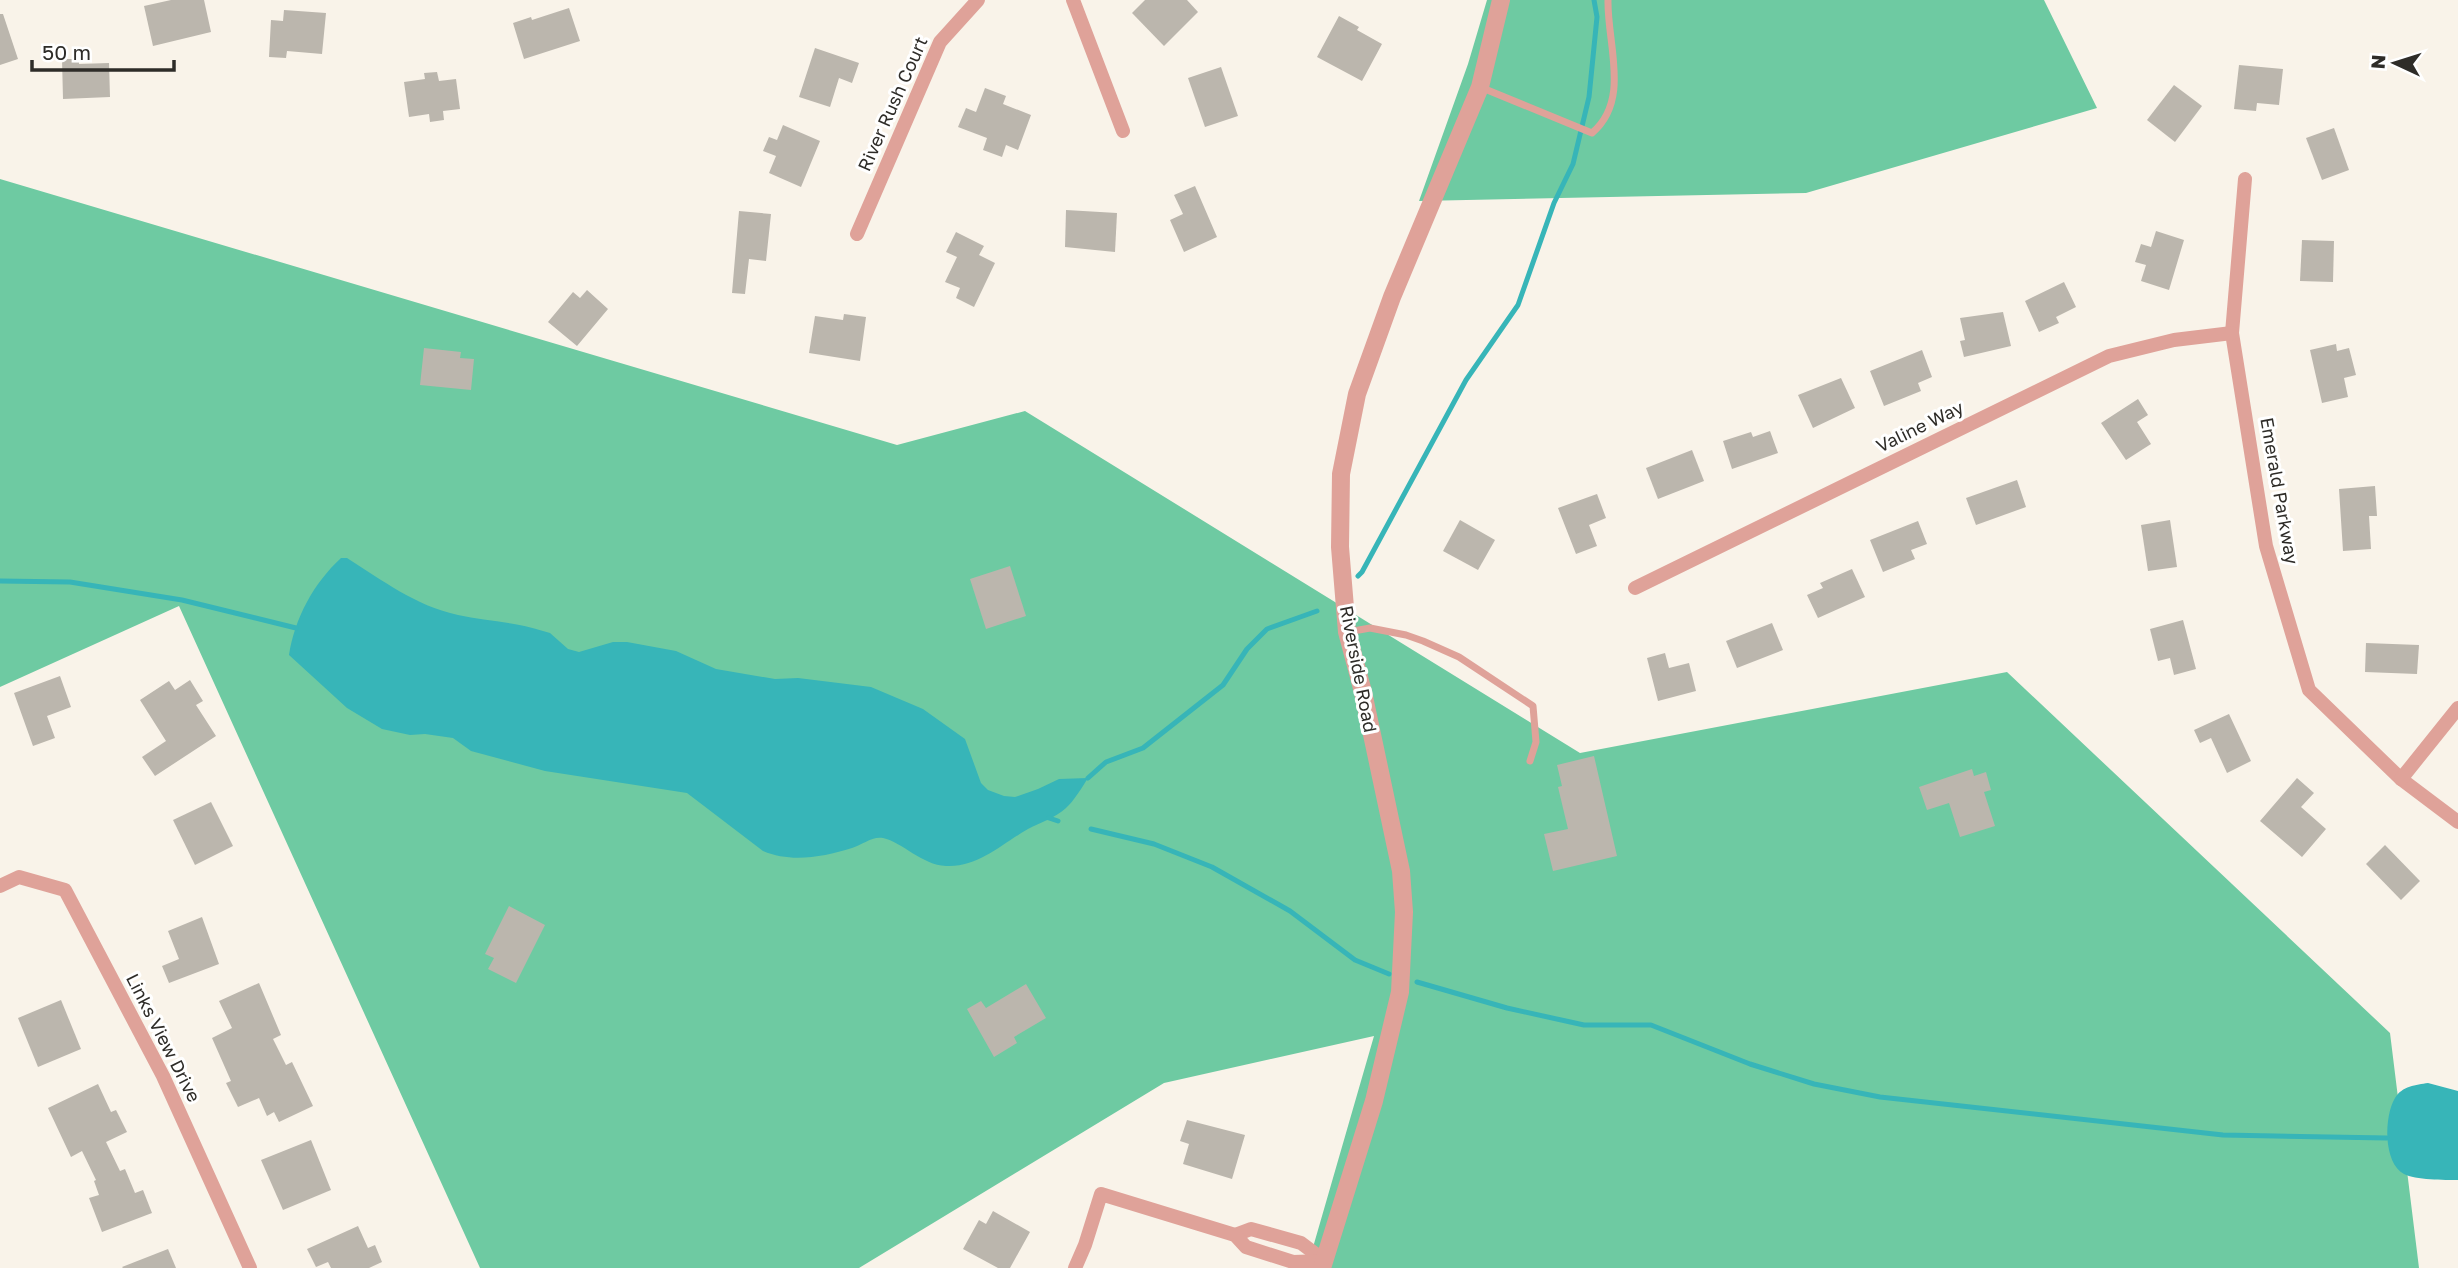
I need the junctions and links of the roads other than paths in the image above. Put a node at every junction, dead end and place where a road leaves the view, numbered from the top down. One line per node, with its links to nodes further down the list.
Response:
1 (978, 0): 8 (street, River Rush Court)
2 (1073, 0): 6 (street)
3 (1502, 0): 5 (street, Riverside Road)
4 (1608, 0): 5 (lane)
5 (1480, 87): 11 (street, Riverside Road)
6 (1123, 131)
7 (2245, 179): 9 (street, Emerald Parkway)
8 (857, 234)
9 (2232, 333): 10 (street, Valine Way); 14 (street, Emerald Parkway)
10 (1635, 588)
11 (1347, 632): 13 (lane); 18 (street, Riverside Road)
12 (2458, 708): 14 (street)
13 (1530, 761)
14 (2401, 779): 15 (street, Emerald Parkway)
15 (2458, 822)
16 (0, 886): 19 (street, Links View Drive)
17 (1235, 1235): 18 (street); 18 (street); 20 (street)
18 (1323, 1264)
19 (250, 1268)
20 (1075, 1268)

